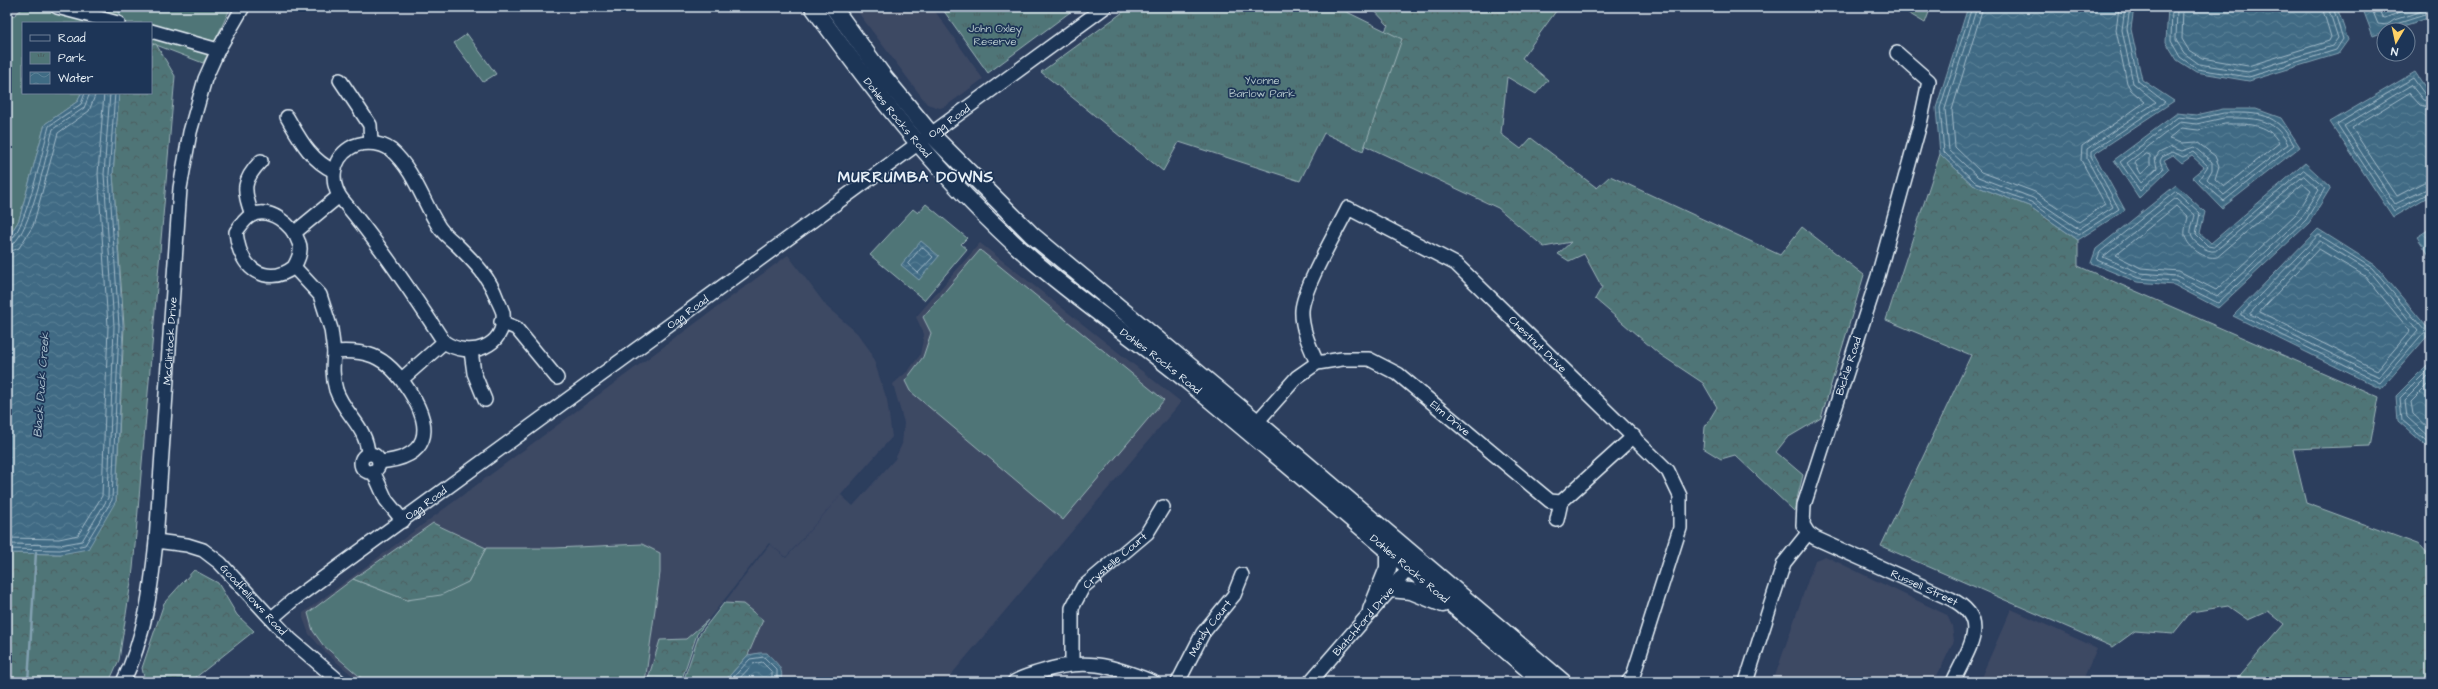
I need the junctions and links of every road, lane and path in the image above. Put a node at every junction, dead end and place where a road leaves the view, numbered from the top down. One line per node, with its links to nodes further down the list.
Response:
1 (57, 7): 6 (street)
2 (243, 7): 8 (street, McClintock Drive)
3 (813, 7): 14 (main road, Dohles Rocks Road)
4 (833, 7): 12 (main road, Dohles Rocks Road)
5 (1105, 7): 12 (street, Ogg Road)
6 (114, 22)
7 (153, 32): 8 (street)
8 (218, 50): 37 (street, McClintock Drive)
9 (1897, 54): 36 (street, Bickle Road)
10 (340, 80): 13 (street)
11 (287, 117): 16 (street)
12 (931, 134): 14 (street, Ogg Road); 29 (main road, Dohles Rocks Road)
13 (371, 143): 16 (street); 21 (street)
14 (917, 144): 35 (street, Ogg Road); 38 (main road, Dohles Rocks Road)
15 (261, 160): 18 (street)
16 (334, 171): 17 (street)
17 (339, 196): 19 (street); 22 (street)
18 (252, 215): 19 (street); 20 (street)
19 (294, 233): 20 (street)
20 (294, 267): 24 (street)
21 (501, 322): 23 (street); 26 (street)
22 (444, 342): 23 (street); 27 (street)
23 (471, 351): 28 (street)
24 (334, 352): 27 (street); 31 (street)
25 (1317, 363): 29 (street, Elm Drive); 30 (street, Chestnut Drive); 32 (street, Elm Drive)
26 (557, 378)
27 (402, 379): 31 (street)
28 (485, 400)
29 (1257, 422): 39 (main road, Dohles Rocks Road)
30 (1634, 436): 32 (street); 54 (street, Chestnut Drive)
31 (373, 462): 35 (street)
32 (1561, 502): 34 (street)
33 (1163, 507): 45 (street, Crystelle Court)
34 (1557, 520)
35 (403, 521): 44 (street, Ogg Road)
36 (1808, 533): 55 (street); 56 (street, Russell Street)
37 (156, 541): 44 (street, Goodfellows Road); 46 (street, McClintock Drive)
38 (1388, 550): 39 (main road, Dohles Rocks Road); 42 (main road)
39 (1412, 563): 41 (street, Blatchford Drive); 43 (main road, Dohles Rocks Road); 53 (main road, Dohles Rocks Road)
40 (1242, 575): 50 (street, Mandy Court)
41 (1390, 589): 42 (street, Blatchford Drive); 43 (main road)
42 (1371, 610): 51 (street, Blatchford Drive)
43 (1459, 611): 52 (main road, Dohles Rocks Road)
44 (272, 618): 47 (street, Goodfellows Road)
45 (1072, 663): 48 (street); 49 (street)
46 (122, 682)
47 (340, 682)
48 (1014, 682)
49 (1152, 682)
50 (1178, 682)
51 (1310, 682)
52 (1543, 682)
53 (1563, 682)
54 (1628, 682)
55 (1746, 682)
56 (1953, 682)

